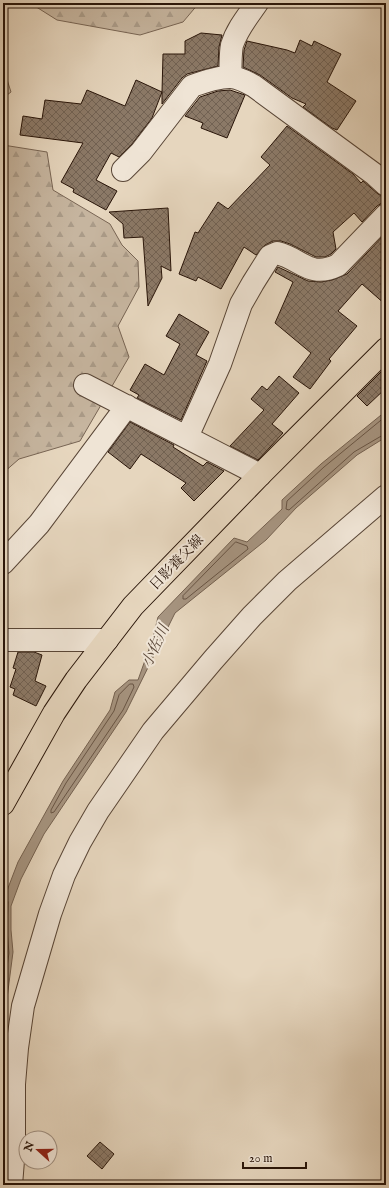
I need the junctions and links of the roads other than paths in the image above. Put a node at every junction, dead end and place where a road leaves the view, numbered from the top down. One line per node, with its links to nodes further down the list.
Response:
1 (257, 3): 2 (street)
2 (230, 77): 3 (street); 4 (street)
3 (123, 170)
4 (386, 185)
5 (386, 215): 9 (street)
6 (386, 349): 10 (main road, 日影養父線)
7 (84, 385): 8 (street)
8 (127, 406): 9 (street); 12 (street)
9 (188, 437): 10 (street)
10 (260, 474): 14 (main road, 日影養父線)
11 (386, 496): 16 (street)
12 (3, 563)
13 (3, 640): 14 (street)
14 (108, 640): 15 (main road, 日影養父線)
15 (3, 804)
16 (11, 1185)

